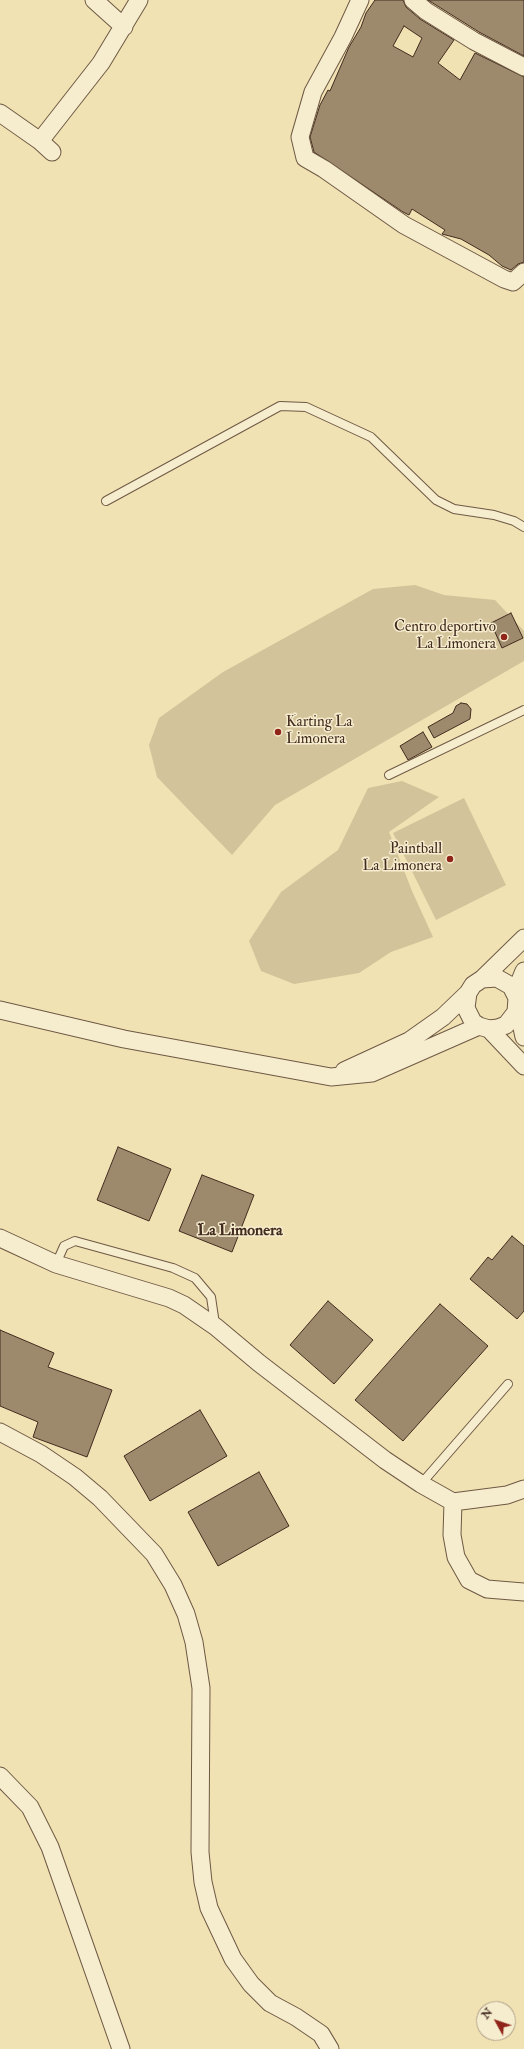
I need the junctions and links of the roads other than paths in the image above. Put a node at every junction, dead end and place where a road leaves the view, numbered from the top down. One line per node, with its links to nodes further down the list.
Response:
1 (94, 0): 5 (street)
2 (139, 0): 5 (street)
3 (360, 0): 8 (street)
4 (413, 0): 6 (street)
5 (124, 27): 7 (street)
6 (524, 67)
7 (0, 113)
8 (524, 272)
9 (106, 501): 10 (lane)
10 (524, 527)
11 (524, 710): 12 (lane)
12 (389, 775)
13 (524, 938): 15 (street)
14 (524, 971): 17 (street)
15 (482, 980): 16 (street); 17 (street)
16 (468, 993): 19 (street); 22 (street)
17 (516, 998): 19 (street); 20 (street)
18 (0, 1010): 22 (street)
19 (484, 1028): 21 (street); 22 (street)
20 (524, 1037)
21 (524, 1066)
22 (331, 1077)
23 (0, 1238): 24 (street)
24 (56, 1264): 25 (street); 25 (lane)
25 (216, 1327): 28 (street)
26 (508, 1384): 28 (lane)
27 (0, 1432): 34 (street)
28 (421, 1484): 30 (street)
29 (524, 1489): 30 (street)
30 (453, 1502): 31 (street)
31 (524, 1592)
32 (0, 1776): 33 (street)
33 (121, 2049)
34 (330, 2049)

